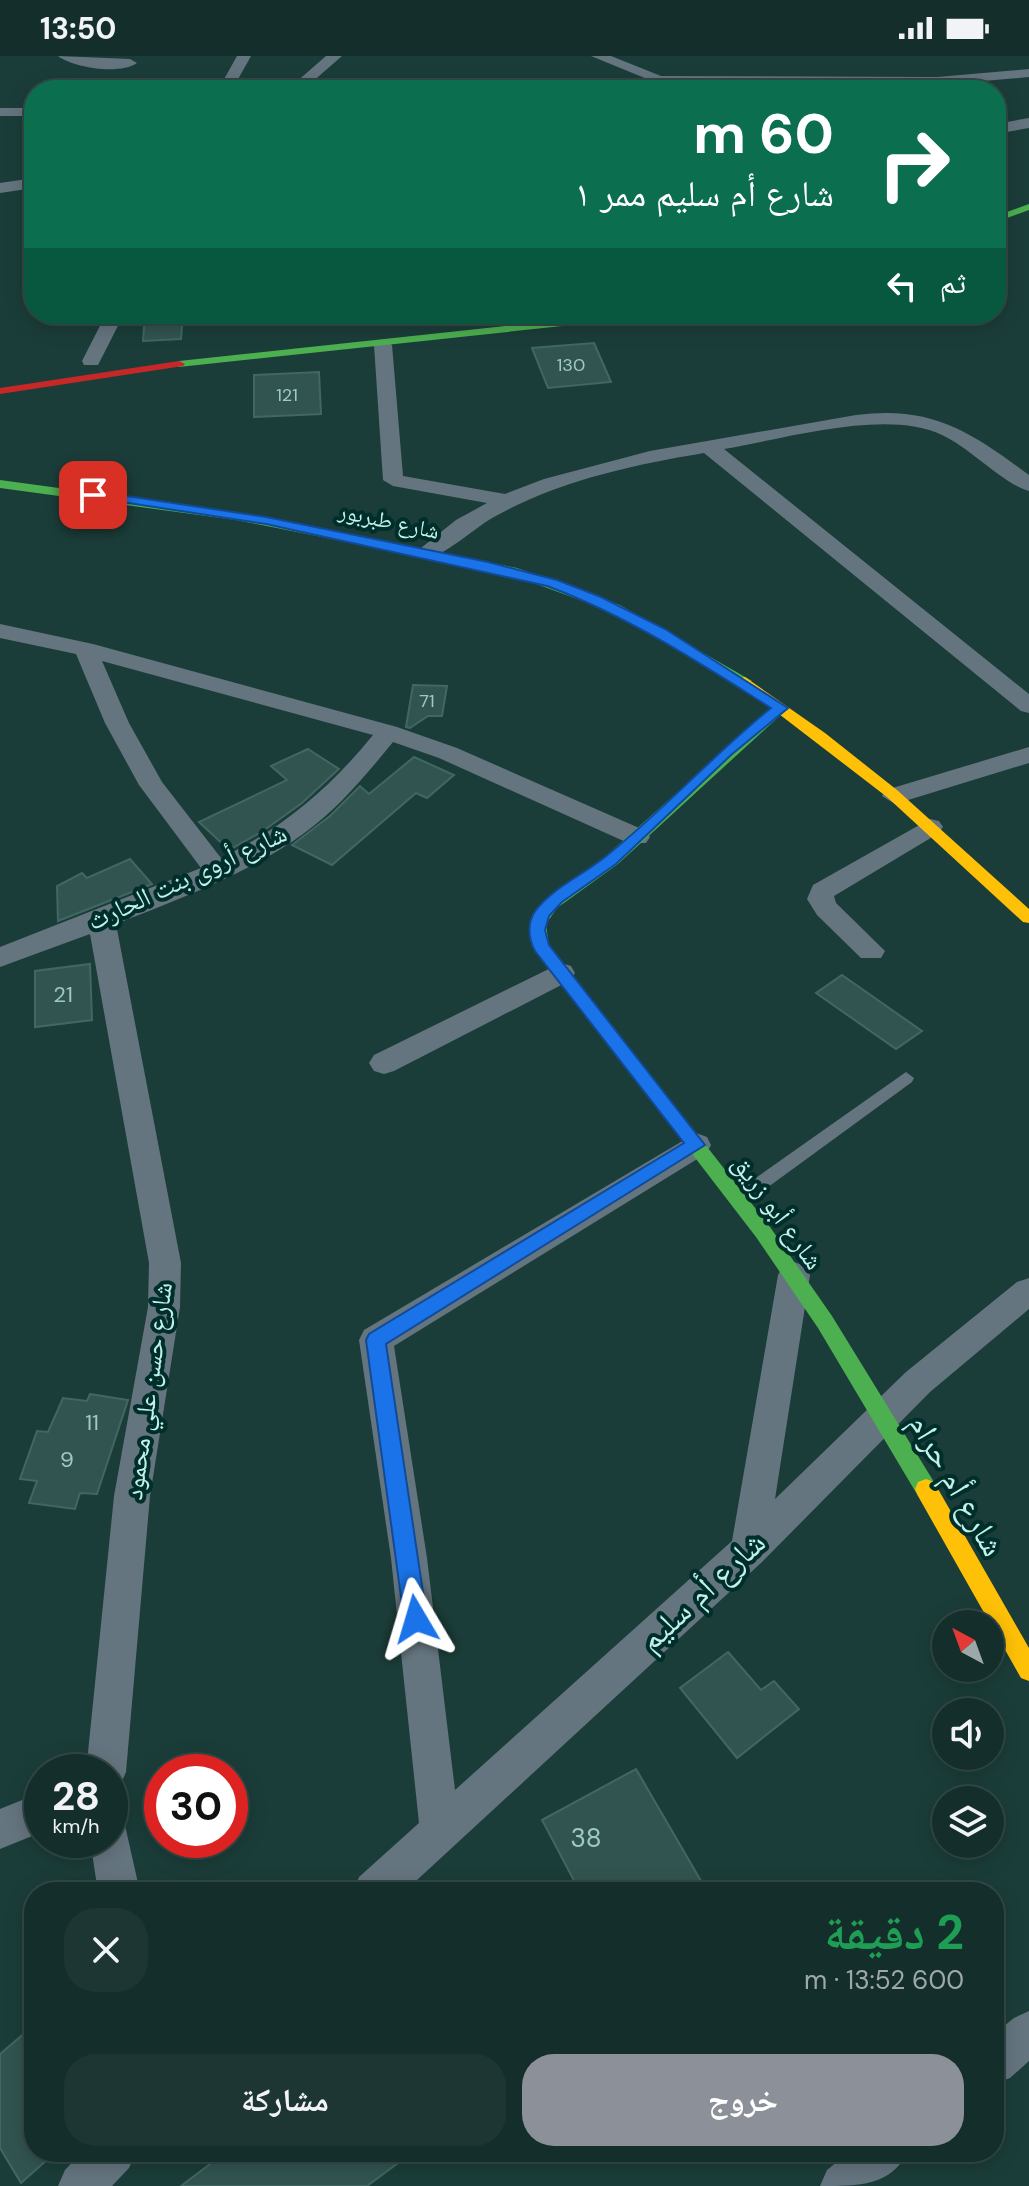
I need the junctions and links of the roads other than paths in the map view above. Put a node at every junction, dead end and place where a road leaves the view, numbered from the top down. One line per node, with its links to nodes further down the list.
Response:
1 (65, 56): 5 (street)
2 (244, 56): 7 (street)
3 (335, 56): 8 (street)
4 (598, 56): 9 (street)
5 (130, 63)
6 (1029, 73): 9 (street)
7 (231, 80)
8 (306, 80)
9 (658, 80)
10 (0, 112): 11 (street)
11 (24, 112)
12 (1029, 123): 13 (street)
13 (1006, 127)
14 (24, 184): 15 (street)
15 (0, 188)
16 (1029, 200): 18 (street)
17 (1029, 207): 19 (street)
18 (1006, 211)
19 (1006, 213)
20 (110, 324): 25 (street)
21 (493, 324): 23 (street)
22 (503, 324): 23 (street)
23 (489, 325): 24 (street); 25 (street)
24 (383, 345): 27 (street); 33 (street)
25 (91, 361): 26 (street)
26 (0, 374)
27 (0, 391)
28 (708, 446): 31 (street); 33 (street); 37 (street)
29 (0, 476): 32 (street, شارع طبربور)
30 (0, 484): 32 (street, شارع طبربور)
31 (1029, 485)
32 (62, 491): 34 (street, شارع طبربور)
33 (507, 501): 34 (street)
34 (429, 553): 38 (street, شارع طبربور)
35 (0, 631): 36 (street)
36 (85, 649): 39 (street); 44 (street)
37 (1029, 706)
38 (780, 708): 41 (street, شارع طبربور); 43 (street, شارع أبو زريق)
39 (388, 732): 43 (street); 44 (street, شارع أروى بنت الحارث)
40 (1029, 755): 41 (street)
41 (895, 796): 42 (street, شارع طبربور)
42 (930, 827): 45 (street, شارع طبربور); 47 (street)
43 (637, 837): 49 (street, شارع أبو زريق)
44 (216, 869): 46 (street, شارع أروى بنت الحارث)
45 (1029, 918)
46 (101, 919): 48 (street, شارع أروى بنت الحارث); 59 (street, شارع حسن علي محمود)
47 (871, 951)
48 (0, 957)
49 (561, 973): 50 (street); 52 (street, شارع أبو زريق)
50 (384, 1063)
51 (906, 1078): 53 (lane)
52 (696, 1145): 53 (street, شارع أبو زريق); 62 (street)
53 (739, 1199): 54 (street, شارع أبو زريق)
54 (794, 1275): 56 (street, شارع أبو زريق); 57 (street)
55 (1029, 1291): 56 (street, شارع أم سليم)
56 (881, 1414): 57 (street, شارع أم سليم); 58 (street, شارع أم حرام)
57 (749, 1550): 62 (street, شارع أم سليم)
58 (1029, 1670)
59 (108, 1754)
60 (24, 1819): 61 (street)
61 (0, 1829)
62 (440, 1830): 65 (street, شارع أم سليم)
63 (114, 1858): 64 (street)
64 (117, 1882)
65 (385, 1882)
66 (1029, 2033): 67 (street)
67 (1004, 2054)
68 (104, 2162): 70 (street)
69 (873, 2162): 71 (street)
70 (81, 2186)
71 (843, 2186)

